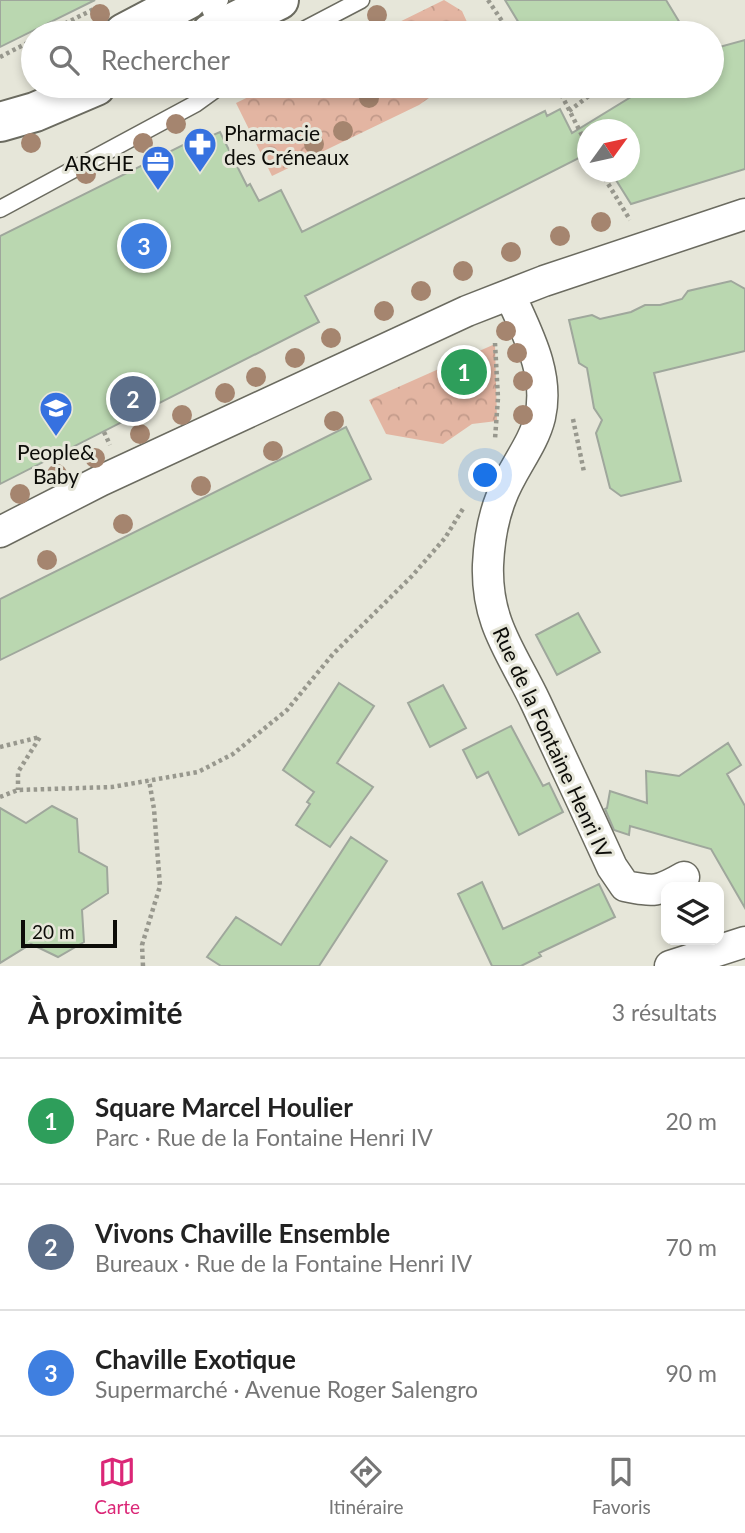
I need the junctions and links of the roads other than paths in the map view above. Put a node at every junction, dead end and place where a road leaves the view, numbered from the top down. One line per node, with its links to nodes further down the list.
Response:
1 (187, 0): 4 (main road)
2 (279, 0): 5 (main road)
3 (361, 0): 6 (lane)
4 (112, 19)
5 (226, 21)
6 (321, 21)
7 (21, 91): 10 (main road)
8 (67, 98): 11 (main road)
9 (203, 98): 12 (lane)
10 (0, 104)
11 (0, 122)
12 (0, 209)
13 (745, 214): 14 (street)
14 (498, 300): 15 (street); 16 (street, Rue de la Fontaine Henri IV)
15 (0, 532)
16 (684, 877)
17 (745, 942): 18 (street)
18 (670, 966)

